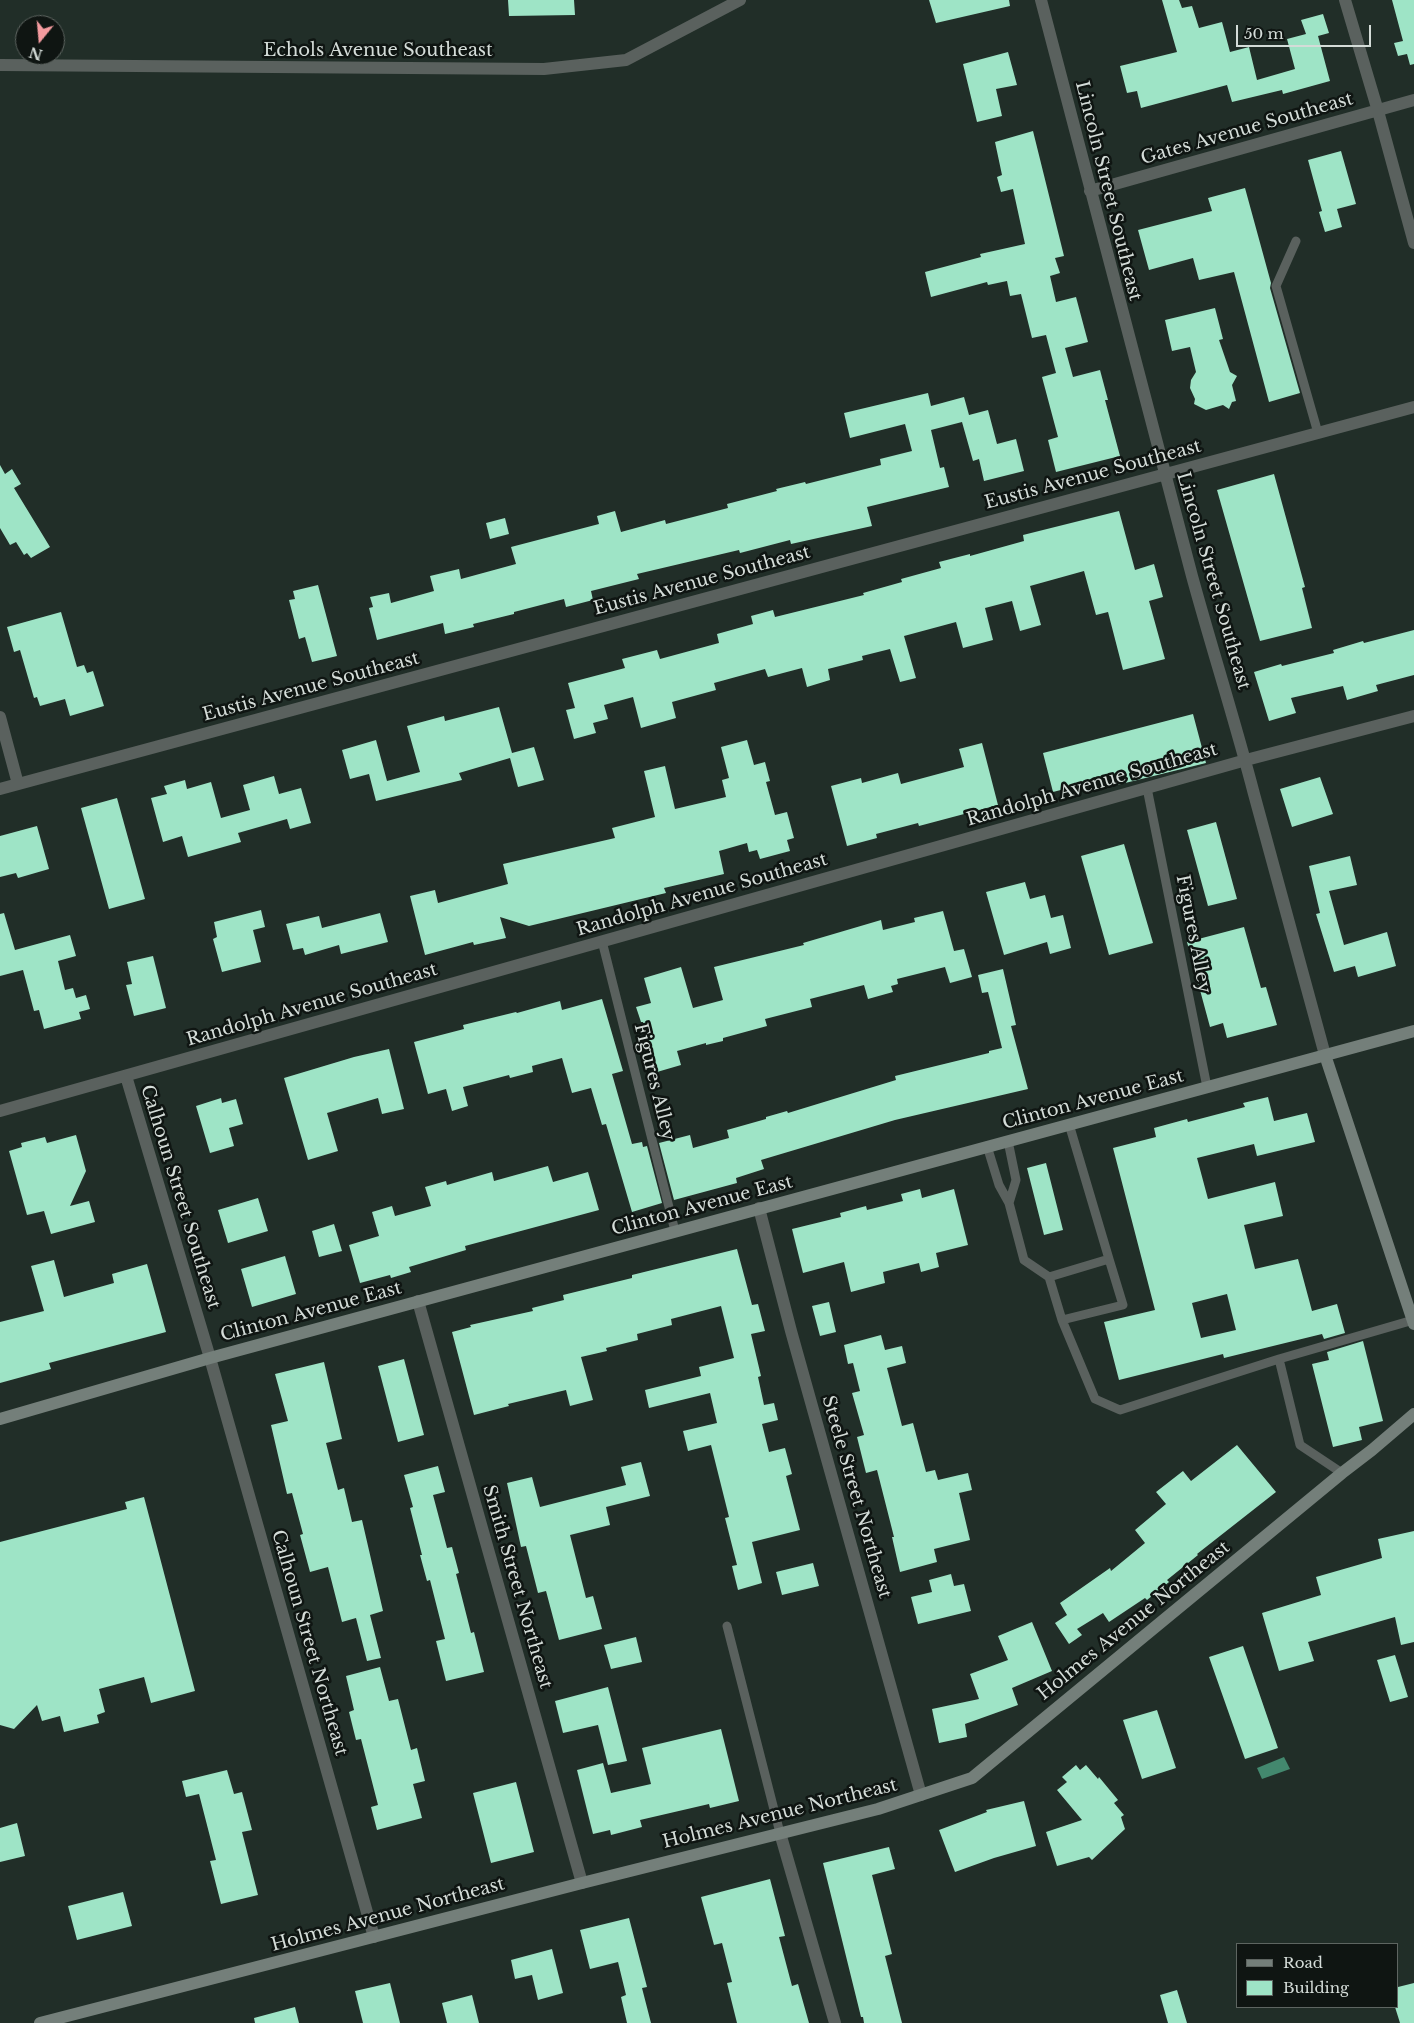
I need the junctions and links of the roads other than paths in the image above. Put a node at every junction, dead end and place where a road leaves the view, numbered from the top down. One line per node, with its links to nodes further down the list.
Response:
1 (740, 0): 4 (street, Echols Avenue Southeast)
2 (1041, 0): 7 (street, Lincoln Street Southeast)
3 (1345, 0): 6 (street)
4 (0, 65)
5 (1414, 100): 6 (street, Gates Avenue Southeast)
6 (1378, 111): 7 (street, Gates Avenue Southeast); 9 (street)
7 (1090, 191): 12 (street, Lincoln Street Southeast)
8 (1296, 242): 11 (lane)
9 (1414, 243)
10 (1414, 407): 11 (street, Eustis Avenue Southeast)
11 (1318, 433): 12 (street, Eustis Avenue Southeast)
12 (1165, 474): 15 (street, Lincoln Street Southeast); 16 (street, Eustis Avenue Southeast)
13 (1414, 716): 15 (street, Randolph Avenue Southeast)
14 (0, 717): 16 (street)
15 (1246, 760): 17 (street, Randolph Avenue Southeast); 21 (street, Lincoln Street Southeast)
16 (18, 784): 18 (street, Eustis Avenue Southeast)
17 (1147, 788): 19 (street, Randolph Avenue Southeast); 23 (lane, Figures Alley)
18 (0, 789)
19 (602, 941): 22 (street, Randolph Avenue Southeast); 30 (lane, Figures Alley)
20 (1414, 1030): 21 (street, Clinton Avenue East)
21 (1325, 1055): 23 (street, Clinton Avenue East); 35 (street)
22 (126, 1076): 24 (street, Randolph Avenue Southeast); 36 (street, Calhoun Street Southeast)
23 (1207, 1087): 25 (street, Clinton Avenue East)
24 (0, 1111)
25 (1069, 1124): 26 (street, Clinton Avenue East); 31 (lane)
26 (1008, 1141): 27 (street, Clinton Avenue East); 28 (lane)
27 (987, 1146): 28 (lane); 29 (street, Clinton Avenue East)
28 (1009, 1203): 32 (lane)
29 (759, 1208): 30 (street, Clinton Avenue East); 42 (street, Steele Street Northeast)
30 (675, 1231): 33 (street, Clinton Avenue East)
31 (1109, 1259): 32 (lane); 34 (lane)
32 (1049, 1277): 34 (lane)
33 (418, 1301): 36 (street, Clinton Avenue East); 44 (street, Smith Street Northeast)
34 (1062, 1320): 37 (lane)
35 (1413, 1322): 37 (lane)
36 (210, 1358): 39 (street, Clinton Avenue East); 45 (street, Calhoun Street Northeast)
37 (1279, 1359): 40 (lane)
38 (1414, 1414): 40 (street, Holmes Avenue Northeast)
39 (0, 1420)
40 (1342, 1473): 42 (street, Holmes Avenue Northeast)
41 (728, 1626): 43 (lane)
42 (921, 1795): 43 (street, Holmes Avenue Northeast)
43 (780, 1833): 44 (street, Holmes Avenue Northeast); 47 (street)
44 (582, 1883): 45 (street, Holmes Avenue Northeast)
45 (374, 1937): 46 (street, Holmes Avenue Northeast)
46 (40, 2023)
47 (835, 2023)

